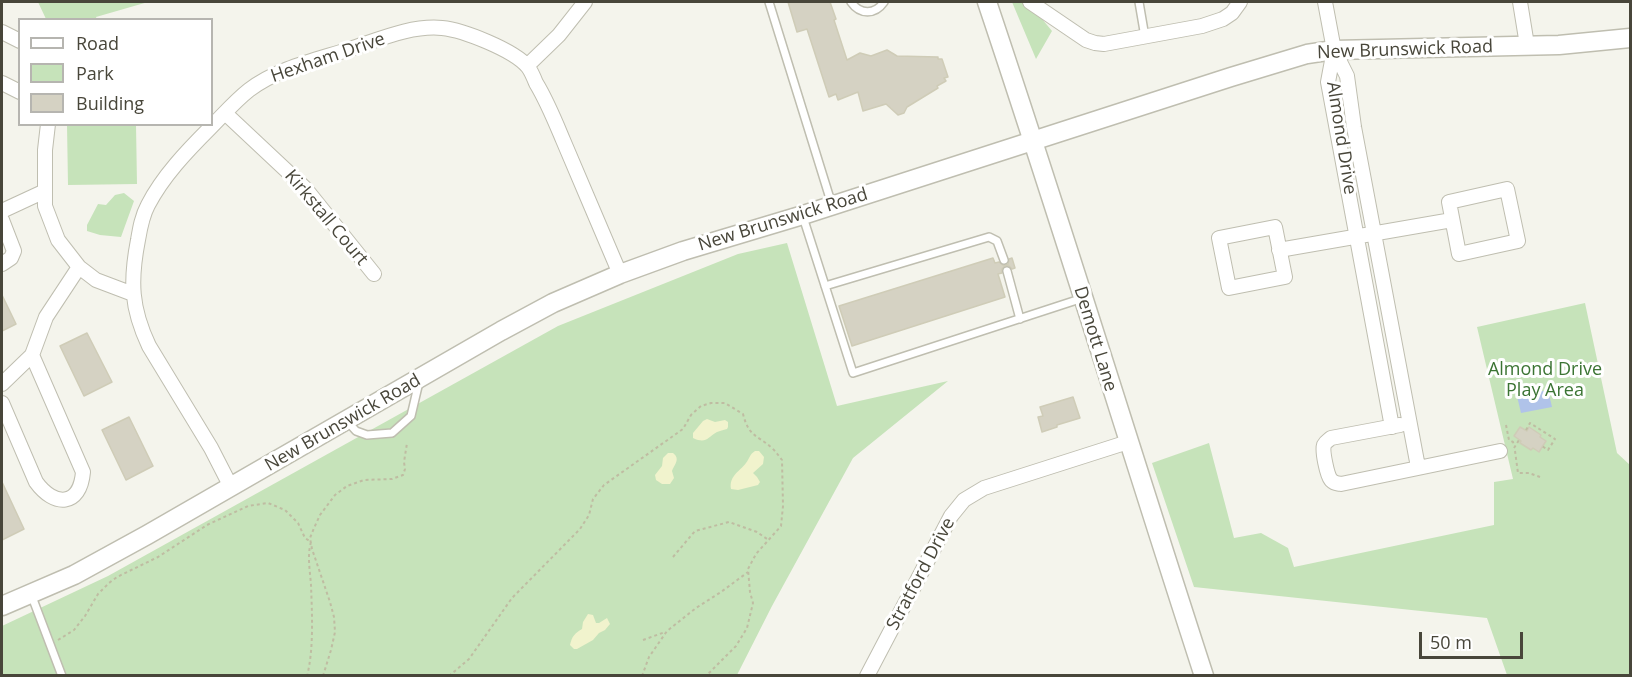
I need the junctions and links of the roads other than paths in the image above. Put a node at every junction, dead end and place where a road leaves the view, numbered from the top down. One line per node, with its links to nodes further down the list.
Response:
1 (585, 2): 17 (street)
2 (769, 2): 26 (lane)
3 (851, 2): 4 (lane)
4 (884, 2)
5 (987, 2): 24 (street, Demott Lane)
6 (1030, 2): 12 (street)
7 (1138, 2): 12 (lane)
8 (1240, 2): 12 (street)
9 (1325, 2): 16 (street)
10 (1520, 2): 15 (street)
11 (2, 32): 14 (street)
12 (1145, 37)
13 (1630, 38): 15 (street, New Brunswick Road)
14 (18, 40)
15 (1527, 45): 16 (street, New Brunswick Road)
16 (1334, 50): 24 (street, New Brunswick Road); 31 (street, Almond Drive); 32 (street, Almond Drive)
17 (527, 66): 20 (street, Hexham Drive); 39 (street, Hexham Drive)
18 (2, 83): 19 (street)
19 (18, 91)
20 (225, 113): 21 (street, Hexham Drive); 38 (street, Kirkstall Court)
21 (213, 125)
22 (48, 126): 25 (street)
23 (212, 126): 41 (street, Hexham Drive)
24 (1034, 140): 26 (street, New Brunswick Road); 42 (street, Demott Lane)
25 (45, 191): 27 (street); 36 (street)
26 (832, 205): 28 (street, New Brunswick Road)
27 (2, 211)
28 (803, 215): 39 (street, New Brunswick Road); 40 (lane)
29 (2, 220): 35 (street)
30 (1452, 220): 30 (street); 31 (street)
31 (1375, 234): 32 (street); 49 (street, Almond Drive)
32 (1358, 237): 33 (street); 50 (street, Almond Drive)
33 (1279, 250): 33 (street)
34 (1004, 261): 40 (lane)
35 (2, 264)
36 (79, 267): 41 (street); 44 (street)
37 (1007, 271): 43 (lane)
38 (374, 274)
39 (620, 274): 45 (street, New Brunswick Road)
40 (825, 286): 43 (lane)
41 (133, 294): 54 (street, Hexham Drive)
42 (1083, 298): 43 (lane); 51 (street, Demott Lane)
43 (1020, 319)
44 (32, 355): 46 (street); 47 (street)
45 (420, 378): 48 (street, New Brunswick Road); 48 (lane)
46 (2, 384)
47 (2, 403)
48 (346, 421): 54 (street, New Brunswick Road)
49 (1411, 423): 50 (street); 53 (street, Almond Drive)
50 (1392, 427): 53 (street)
51 (1128, 442): 58 (street, Stratford Drive); 59 (street, Demott Lane)
52 (1500, 451): 53 (street)
53 (1418, 467)
54 (231, 487): 55 (street, New Brunswick Road)
55 (31, 593): 56 (street, New Brunswick Road); 57 (lane)
56 (2, 606)
57 (62, 675)
58 (867, 675)
59 (1204, 675)

